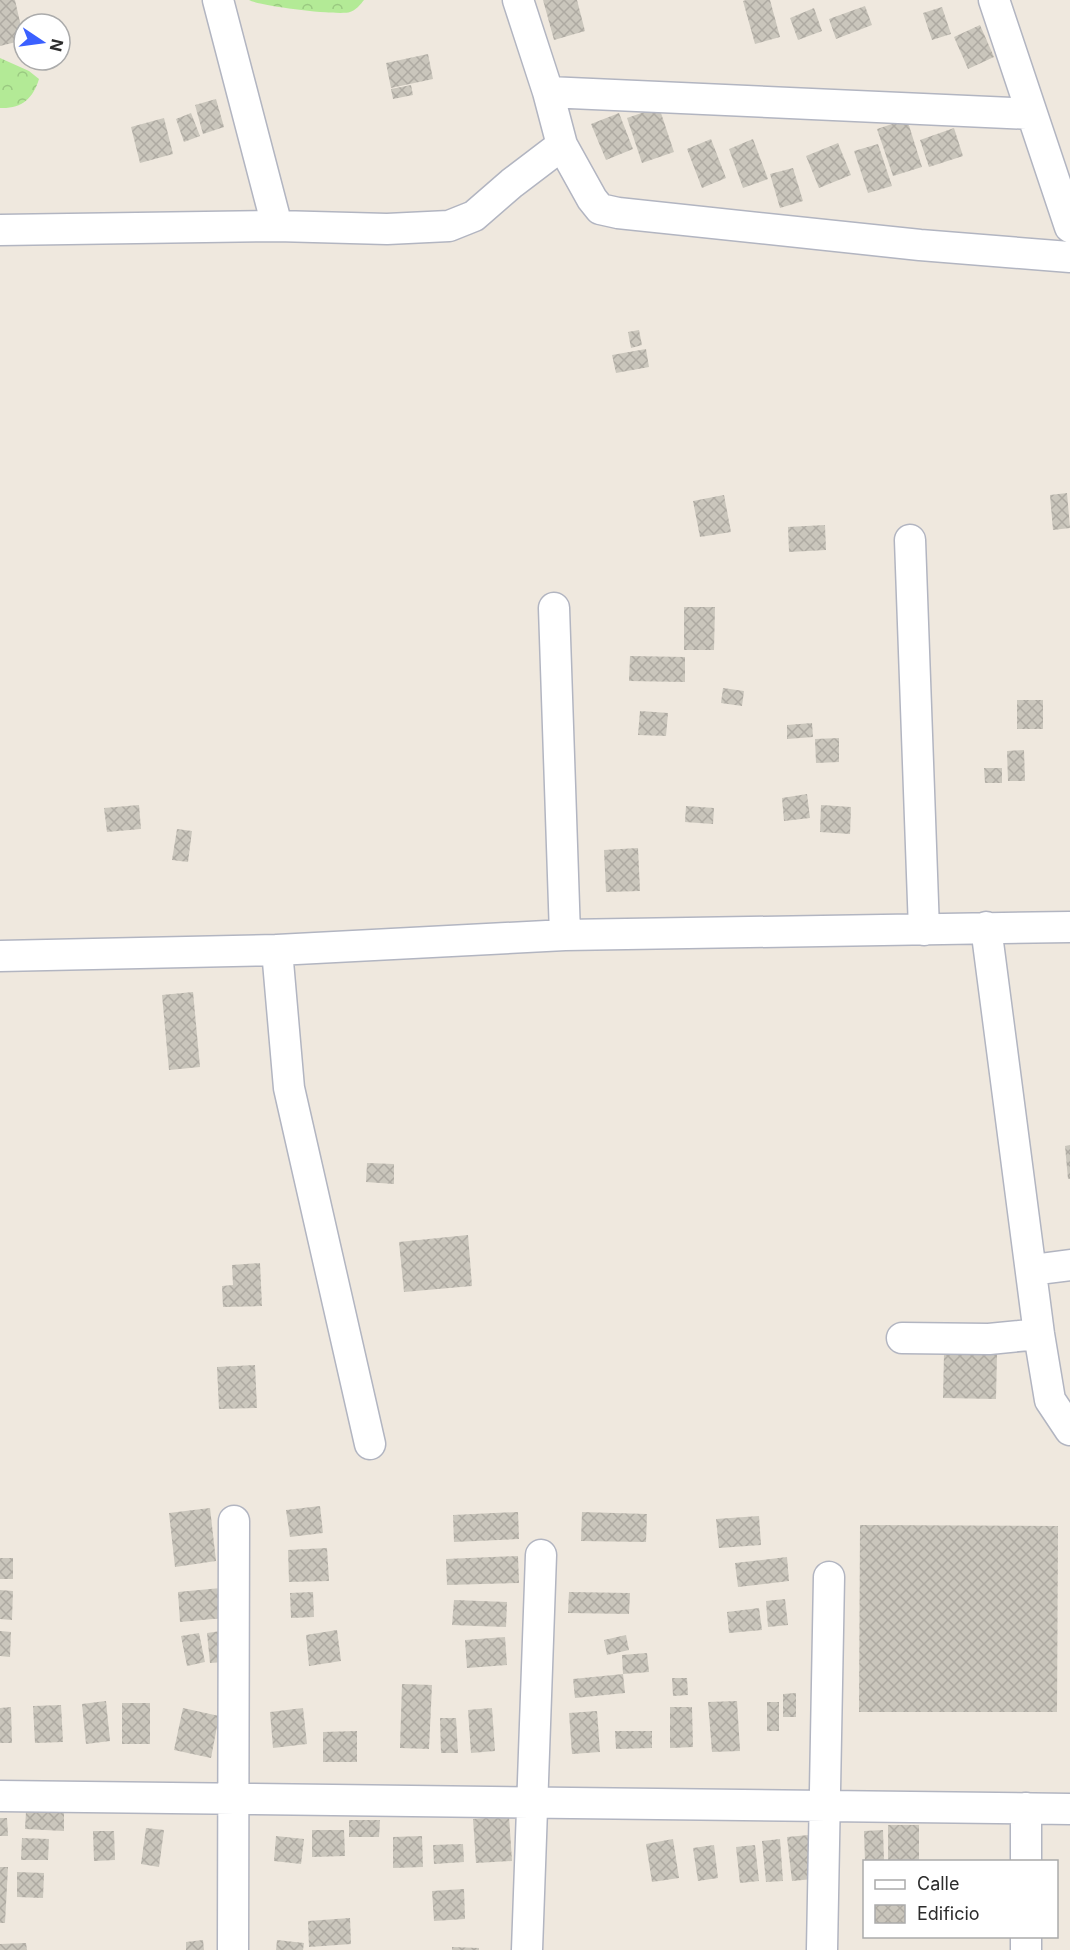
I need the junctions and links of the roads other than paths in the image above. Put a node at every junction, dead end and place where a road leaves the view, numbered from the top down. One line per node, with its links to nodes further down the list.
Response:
1 (218, 0): 7 (street)
2 (518, 0): 4 (street)
3 (994, 0): 5 (street)
4 (548, 92): 5 (street); 6 (street)
5 (1032, 114): 8 (street)
6 (562, 145): 7 (street); 10 (street)
7 (277, 226): 9 (street)
8 (1070, 228)
9 (0, 230)
10 (1070, 257)
11 (910, 540): 15 (street)
12 (554, 608): 16 (street)
13 (986, 927): 14 (street); 15 (street); 20 (street)
14 (1070, 927)
15 (924, 930): 16 (street)
16 (565, 935): 17 (street)
17 (277, 950): 18 (street); 24 (street)
18 (0, 956)
19 (1070, 1265): 20 (street)
20 (1032, 1270): 21 (street)
21 (1039, 1335): 22 (street); 23 (street)
22 (902, 1338)
23 (1070, 1430)
24 (370, 1444)
25 (234, 1521): 29 (street)
26 (541, 1555): 30 (street)
27 (829, 1577): 31 (street)
28 (0, 1796): 29 (street)
29 (233, 1798): 30 (street); 35 (street)
30 (533, 1802): 31 (street); 36 (street)
31 (824, 1806): 32 (street); 37 (street)
32 (1026, 1808): 33 (street); 34 (street)
33 (1070, 1809)
34 (1026, 1860)
35 (233, 1950)
36 (527, 1950)
37 (822, 1950)

